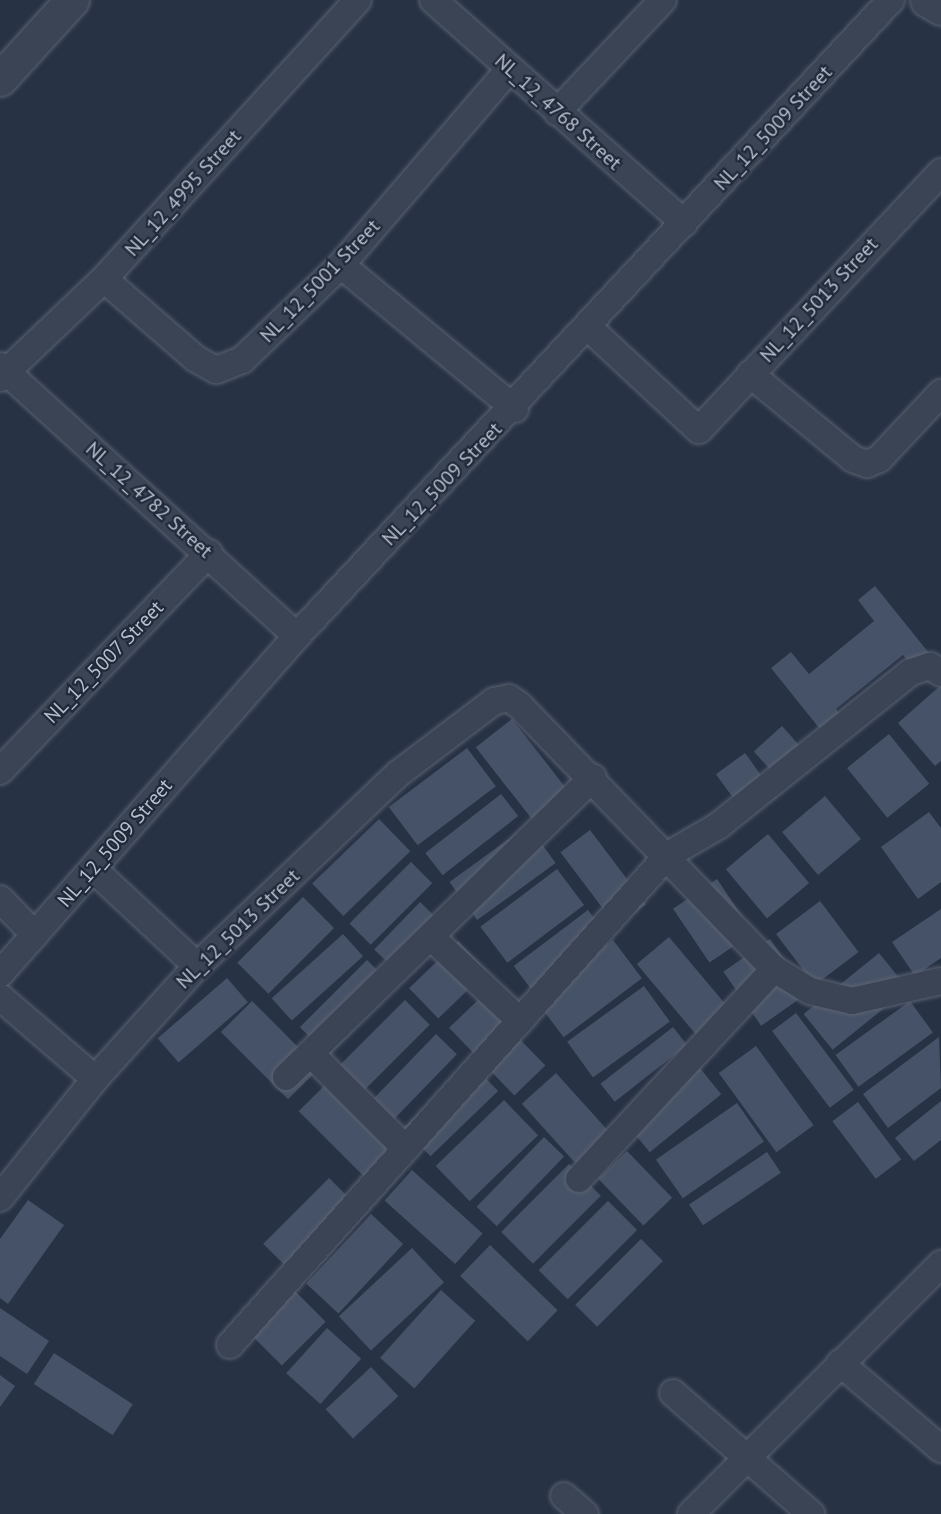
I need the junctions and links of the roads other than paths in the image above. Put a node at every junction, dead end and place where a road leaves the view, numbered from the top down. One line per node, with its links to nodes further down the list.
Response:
1 (72, 0): 9 (street)
2 (358, 0): 14 (street, NL_12_4995 Street)
3 (663, 0): 10 (street)
4 (891, 0): 12 (street, NL_12_5009 Street)
5 (927, 0): 7 (street)
6 (449, 5): 8 (street, NL_12_4768 Street)
7 (941, 8)
8 (509, 70): 10 (street, NL_12_4768 Street); 13 (street, NL_12_5001 Street)
9 (0, 79)
10 (556, 112): 12 (street, NL_12_4768 Street)
11 (941, 172): 17 (street, NL_12_5013 Street)
12 (684, 223): 15 (street, NL_12_5009 Street)
13 (341, 265): 14 (street, NL_12_5001 Street); 19 (street)
14 (104, 279): 16 (street, NL_12_4995 Street)
15 (588, 327): 17 (street, NL_12_5013 Street); 19 (street, NL_12_5009 Street)
16 (2, 372): 20 (street, NL_12_4782 Street)
17 (750, 374): 18 (street)
18 (941, 393)
19 (515, 409): 21 (street, NL_12_5009 Street)
20 (208, 553): 21 (street, NL_12_4782 Street); 23 (street, NL_12_5007 Street)
21 (297, 636): 26 (street, NL_12_5009 Street)
22 (941, 673): 25 (street)
23 (0, 771)
24 (593, 777): 25 (street); 29 (street); 30 (street, NL_12_5013 Street)
25 (668, 855): 31 (street); 35 (street)
26 (93, 869): 28 (street, NL_12_5009 Street); 30 (street)
27 (0, 899): 28 (street)
28 (35, 935): 32 (street, NL_12_5009 Street)
29 (432, 938): 35 (street); 36 (street)
30 (197, 966): 38 (street, NL_12_5013 Street)
31 (774, 969): 33 (street); 40 (street)
32 (0, 974)
33 (941, 981)
34 (0, 997): 38 (street)
35 (520, 1021): 39 (street)
36 (311, 1054): 37 (street); 39 (street)
37 (285, 1077)
38 (95, 1079): 41 (street, NL_12_5013 Street)
39 (406, 1149): 43 (street)
40 (579, 1179)
41 (0, 1198)
42 (941, 1264): 44 (street)
43 (230, 1345)
44 (840, 1364): 46 (street); 47 (street)
45 (673, 1393): 47 (street)
46 (941, 1449)
47 (743, 1456): 50 (street); 51 (street)
48 (564, 1496): 49 (street)
49 (585, 1514)
50 (691, 1514)
51 (811, 1514)

